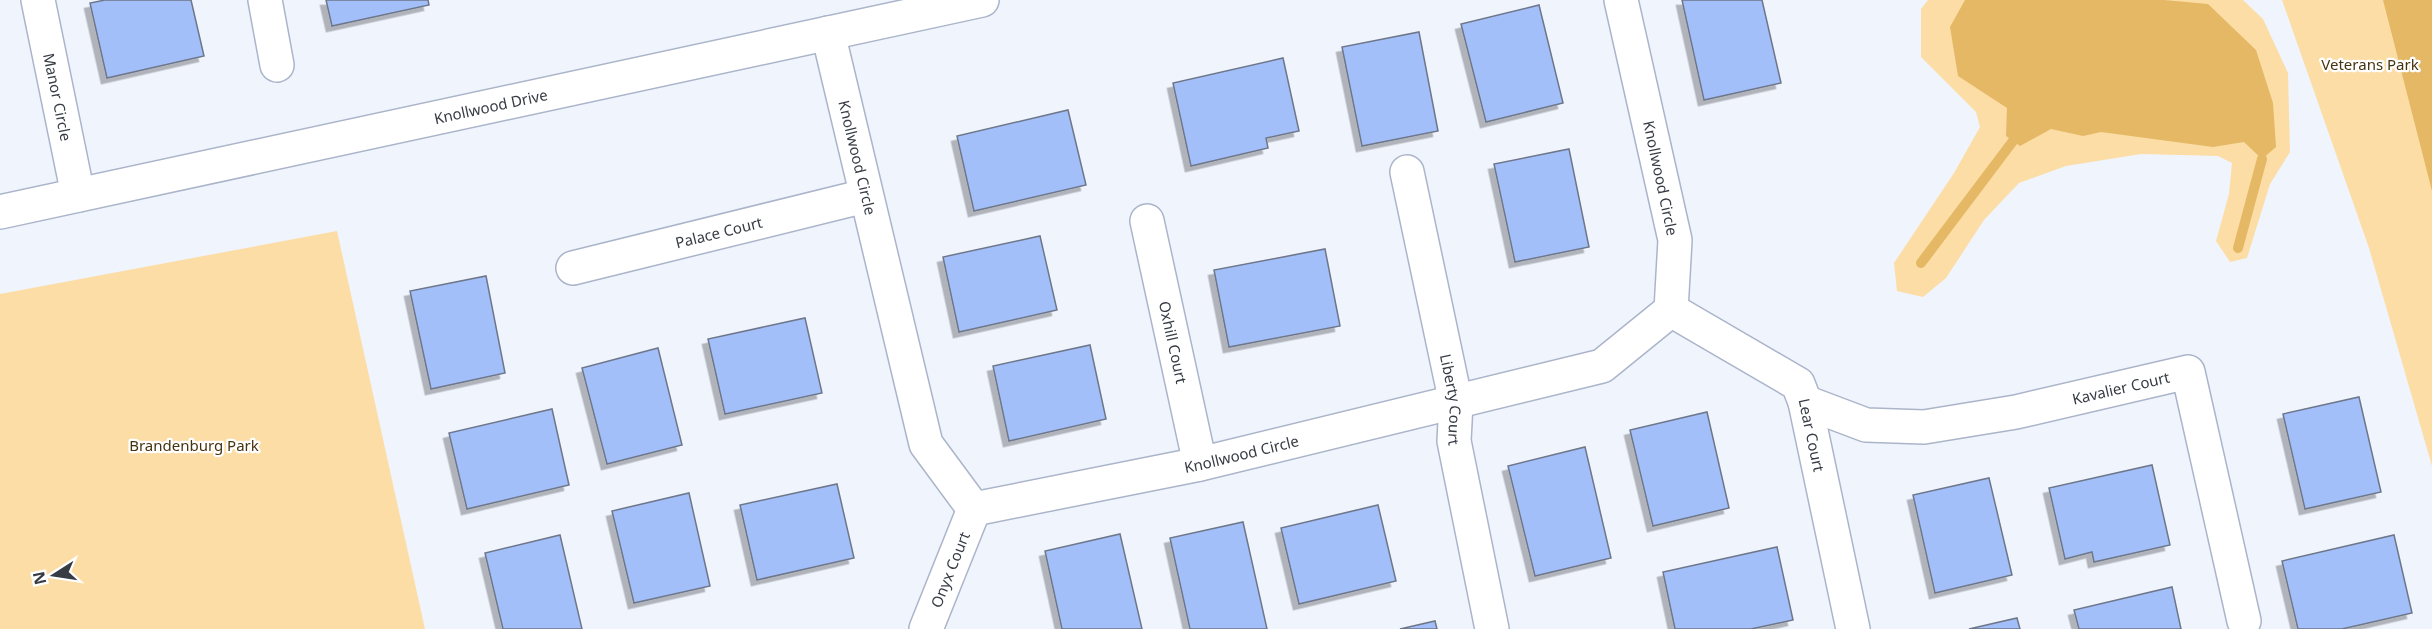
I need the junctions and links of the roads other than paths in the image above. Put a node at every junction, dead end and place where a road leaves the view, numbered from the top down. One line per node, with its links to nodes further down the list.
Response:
1 (38, 0): 8 (street, Manor Circle)
2 (265, 0): 6 (street)
3 (982, 0): 5 (street, Knollwood Drive)
4 (1621, 0): 13 (street, Knollwood Circle)
5 (828, 33): 8 (street, Knollwood Drive); 9 (street, Knollwood Circle)
6 (277, 64)
7 (1407, 172): 15 (street, Liberty Court)
8 (78, 195): 10 (street, Knollwood Drive)
9 (865, 196): 12 (street, Palace Court); 17 (street, Knollwood Circle)
10 (0, 212)
11 (1147, 220): 16 (street, Oxhill Court)
12 (573, 268)
13 (1671, 310): 14 (street, Lear Court); 15 (street, Knollwood Circle)
14 (1805, 402): 18 (street, Kavalier Court); 21 (street, Lear Court)
15 (1456, 403): 16 (street, Knollwood Circle); 20 (street, Liberty Court)
16 (1200, 464): 17 (street, Knollwood Circle)
17 (974, 509): 19 (street, Onyx Court)
18 (2244, 621)
19 (926, 629)
20 (1492, 629)
21 (1853, 629)

